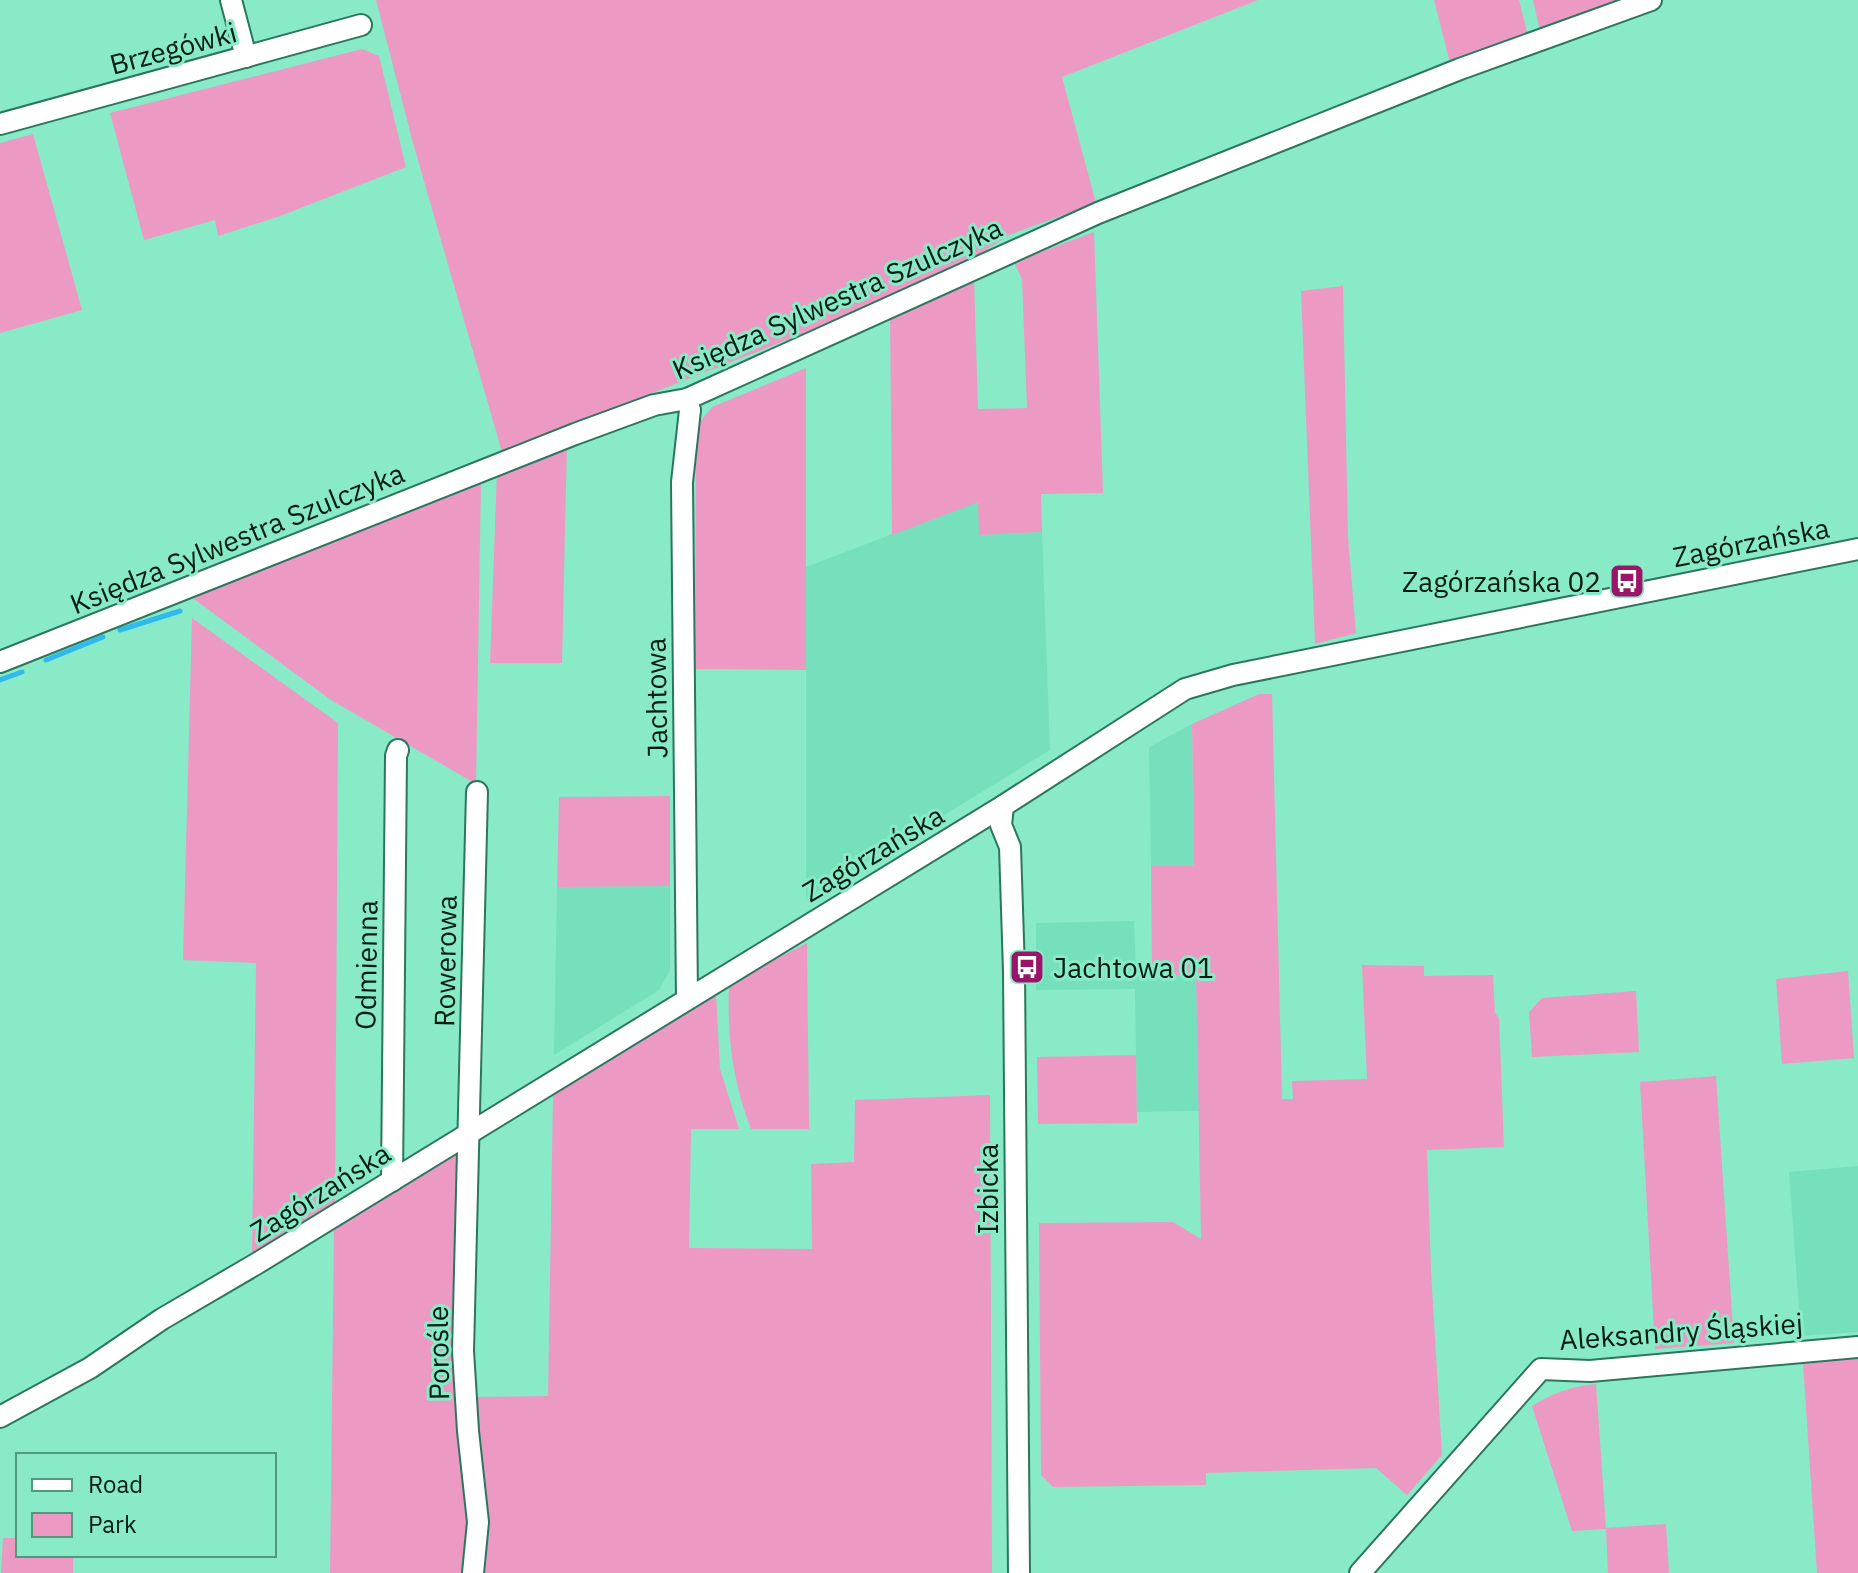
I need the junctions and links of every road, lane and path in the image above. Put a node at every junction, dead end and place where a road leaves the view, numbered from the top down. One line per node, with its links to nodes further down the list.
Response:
1 (231, 0): 4 (street)
2 (1651, 0): 6 (street, Księdza Sylwestra Szulczyka)
3 (361, 25): 4 (street, Brzegówki)
4 (246, 57): 5 (street, Brzegówki)
5 (0, 124)
6 (687, 399): 8 (street, Księdza Sylwestra Szulczyka); 12 (street, Jachtowa)
7 (1858, 549): 11 (street, Zagórzańska)
8 (0, 662)
9 (398, 750): 14 (street, Odmienna)
10 (477, 792): 13 (street, Rowerowa)
11 (1003, 806): 12 (street, Zagórzańska); 18 (street, Izbicka)
12 (687, 999): 13 (street, Zagórzańska)
13 (470, 1131): 14 (street, Zagórzańska); 17 (street, Porośle)
14 (392, 1181): 16 (street, Zagórzańska)
15 (1858, 1347): 19 (street, Aleksandry Śląskiej)
16 (0, 1417)
17 (473, 1573)
18 (1019, 1573)
19 (1360, 1573)

